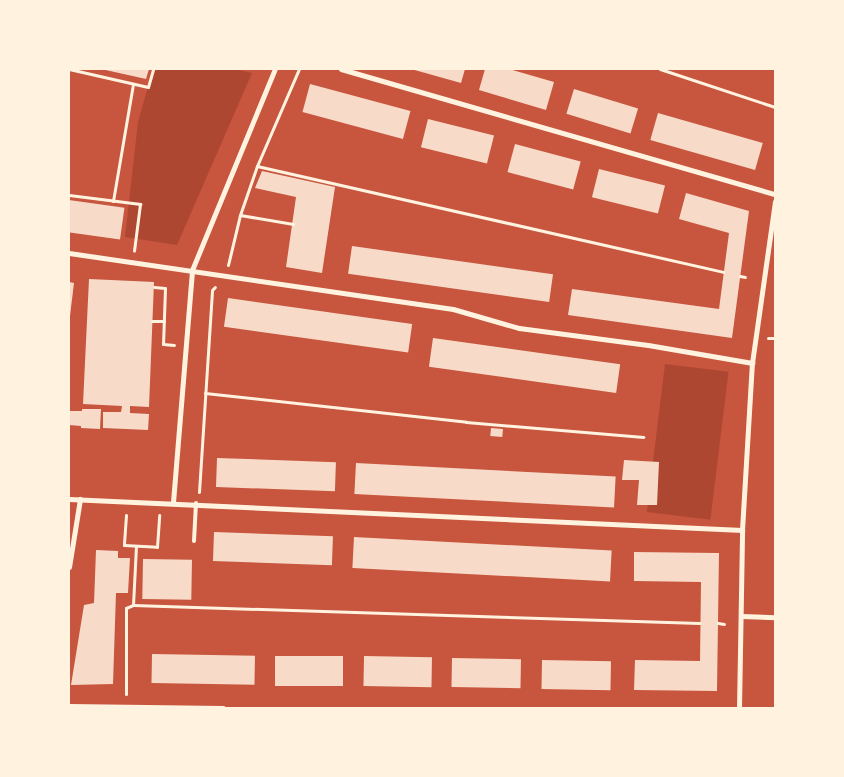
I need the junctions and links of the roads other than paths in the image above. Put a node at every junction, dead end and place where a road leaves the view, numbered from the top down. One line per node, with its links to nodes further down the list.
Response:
1 (275, 69): 6 (street)
2 (341, 69): 3 (street)
3 (775, 194)
4 (775, 202): 7 (street)
5 (69, 253): 6 (street)
6 (192, 270): 7 (street); 10 (street)
7 (752, 363): 12 (street)
8 (69, 498): 9 (street)
9 (80, 499): 10 (street); 14 (street)
10 (173, 502): 11 (street)
11 (196, 503): 12 (street); 13 (lane)
12 (742, 530): 15 (street)
13 (194, 541)
14 (69, 567)
15 (741, 616): 16 (street); 19 (street)
16 (775, 617)
17 (69, 706): 18 (street)
18 (223, 708)
19 (739, 708)

